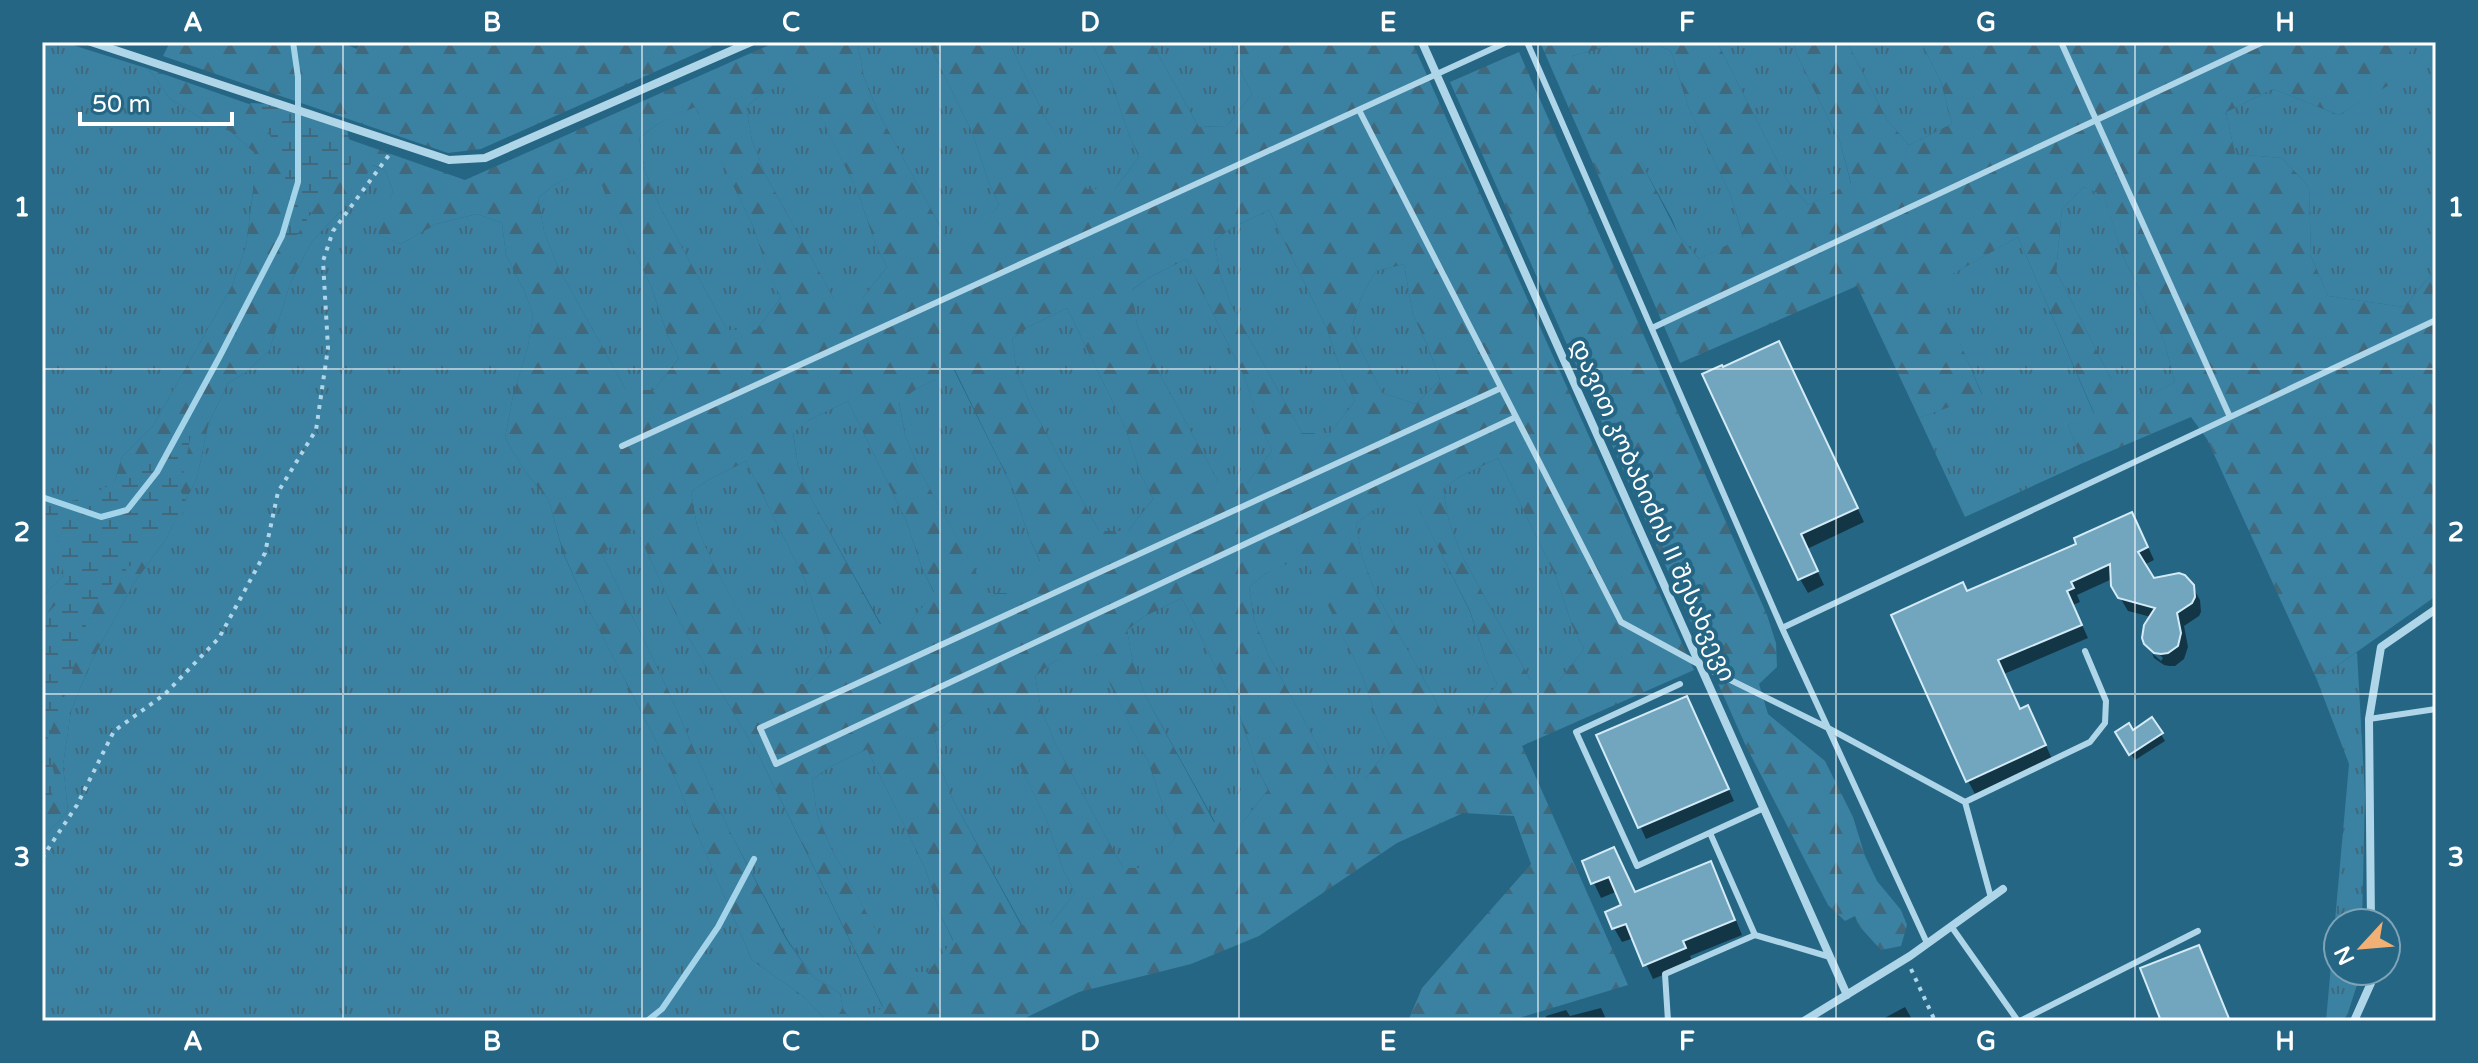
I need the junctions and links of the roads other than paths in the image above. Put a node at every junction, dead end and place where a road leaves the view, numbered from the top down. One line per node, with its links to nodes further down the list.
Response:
1 (91, 42): 2 (street)
2 (751, 42)
3 (1422, 42): 8 (street, დავით კობახიძის II შესახვევი)
4 (1507, 42): 8 (lane)
5 (1527, 42): 12 (lane)
6 (2061, 42): 10 (lane)
7 (2263, 42): 10 (lane)
8 (1437, 75): 9 (lane); 20 (street, დავით კობახიძის II შესახვევი)
9 (1359, 110): 13 (lane); 16 (lane)
10 (2096, 120): 12 (lane); 15 (lane)
11 (2436, 320): 15 (lane)
12 (1652, 328): 18 (lane)
13 (1501, 388): 14 (lane); 14 (lane)
14 (1516, 417): 20 (lane)
15 (2230, 417): 18 (lane)
16 (622, 446)
17 (2436, 609): 23 (street)
18 (1782, 628): 24 (lane)
19 (2085, 651): 25 (lane)
20 (1700, 665): 24 (lane); 26 (street, დავით კობახიძის II შესახვევი)
21 (1680, 684): 27 (lane)
22 (2436, 709): 23 (lane)
23 (2369, 719): 30 (street)
24 (1828, 728): 25 (lane); 34 (lane)
25 (1965, 802): 29 (lane)
26 (1764, 808): 27 (lane); 35 (street, დავით კობახიძის II შესახვევი)
27 (1710, 833): 33 (lane)
28 (2003, 889): 29 (street)
29 (1991, 898): 31 (street)
30 (2371, 907)
31 (1951, 926): 34 (street); 40 (lane)
32 (2198, 931): 40 (lane)
33 (1755, 935): 35 (lane); 38 (lane)
34 (1927, 943): 37 (street)
35 (1830, 957): 37 (street, დავით კობახიძის II შესახვევი)
36 (2369, 987): 41 (street)
37 (1847, 995): 39 (street)
38 (1668, 1021)
39 (1804, 1021)
40 (2019, 1021)
41 (2354, 1021)

